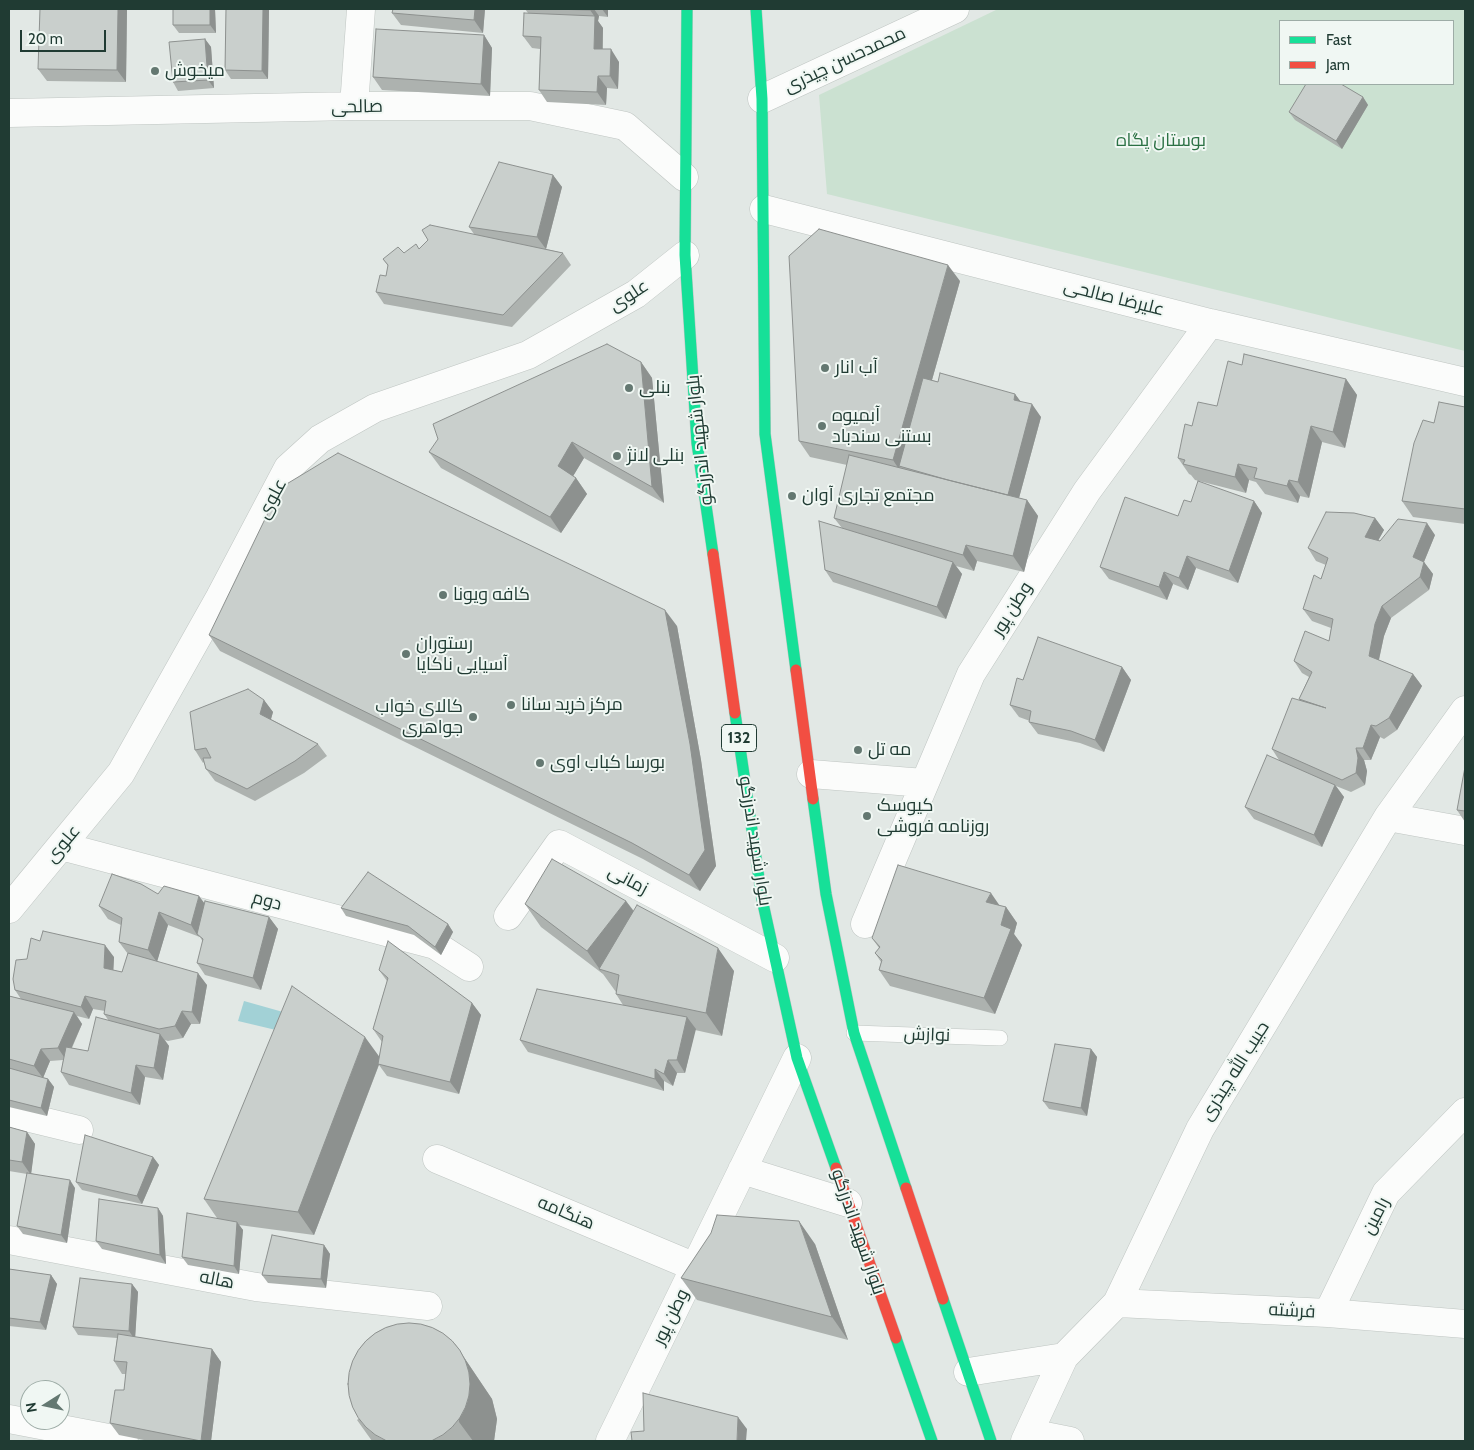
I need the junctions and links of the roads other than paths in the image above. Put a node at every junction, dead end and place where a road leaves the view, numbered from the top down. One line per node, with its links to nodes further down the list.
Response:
1 (362, 9): 6 (street)
2 (687, 9): 8 (main road, بلوار شهید اندرزگو / 132)
3 (756, 9): 5 (main road)
4 (950, 10): 5 (street, محمدحسن چیذری)
5 (762, 99): 9 (main road)
6 (354, 106): 7 (street, صالحی); 8 (street, صالحی)
7 (9, 113)
8 (684, 177): 10 (main road, بلوار شهید اندرزگو / 132)
9 (764, 209): 11 (street, علیرضا صالحی); 14 (main road)
10 (685, 255): 18 (street, علوی); 22 (main road, بلوار شهید اندرزگو / 132)
11 (1210, 323): 12 (street, علیرضا صالحی); 15 (street, وطن پور)
12 (1465, 382)
13 (1465, 710): 16 (street, حبیب الله چیذری)
14 (811, 774): 15 (street); 24 (main road)
15 (924, 783): 21 (street, وطن پور)
16 (1388, 818): 17 (street); 35 (street, حبیب الله چیذری)
17 (1465, 831)
18 (61, 846): 19 (street, علوی); 23 (street, دوم)
19 (9, 910)
20 (508, 916): 22 (street, زمانی)
21 (865, 924)
22 (775, 958): 26 (main road, بلوار شهید اندرزگو / 132)
23 (469, 967)
24 (854, 1033): 25 (lane, نوازش); 40 (main road)
25 (1000, 1038)
26 (797, 1058): 31 (street, وطن پور); 32 (main road, بلوار شهید اندرزگو / 132)
27 (1465, 1112): 37 (street, رامین)
28 (9, 1113): 29 (street)
29 (79, 1130)
30 (437, 1159): 34 (street, هنگامه)
31 (742, 1170): 32 (street); 34 (street, وطن پور)
32 (848, 1203): 45 (main road, بلوار شهید اندرزگو / 132)
33 (9, 1240): 36 (street, هاله)
34 (695, 1267): 44 (street, وطن پور)
35 (1118, 1303): 37 (street, فرشته); 39 (street, حبیب الله چیذری)
36 (428, 1306)
37 (1328, 1313): 38 (street, فرشته)
38 (1465, 1324)
39 (1064, 1357): 40 (street); 42 (street, حبیب الله چیذری)
40 (968, 1372): 46 (main road)
41 (9, 1418): 43 (street)
42 (1027, 1437): 47 (street)
43 (124, 1441)
44 (610, 1441)
45 (932, 1441)
46 (991, 1441)
47 (1070, 1441)

